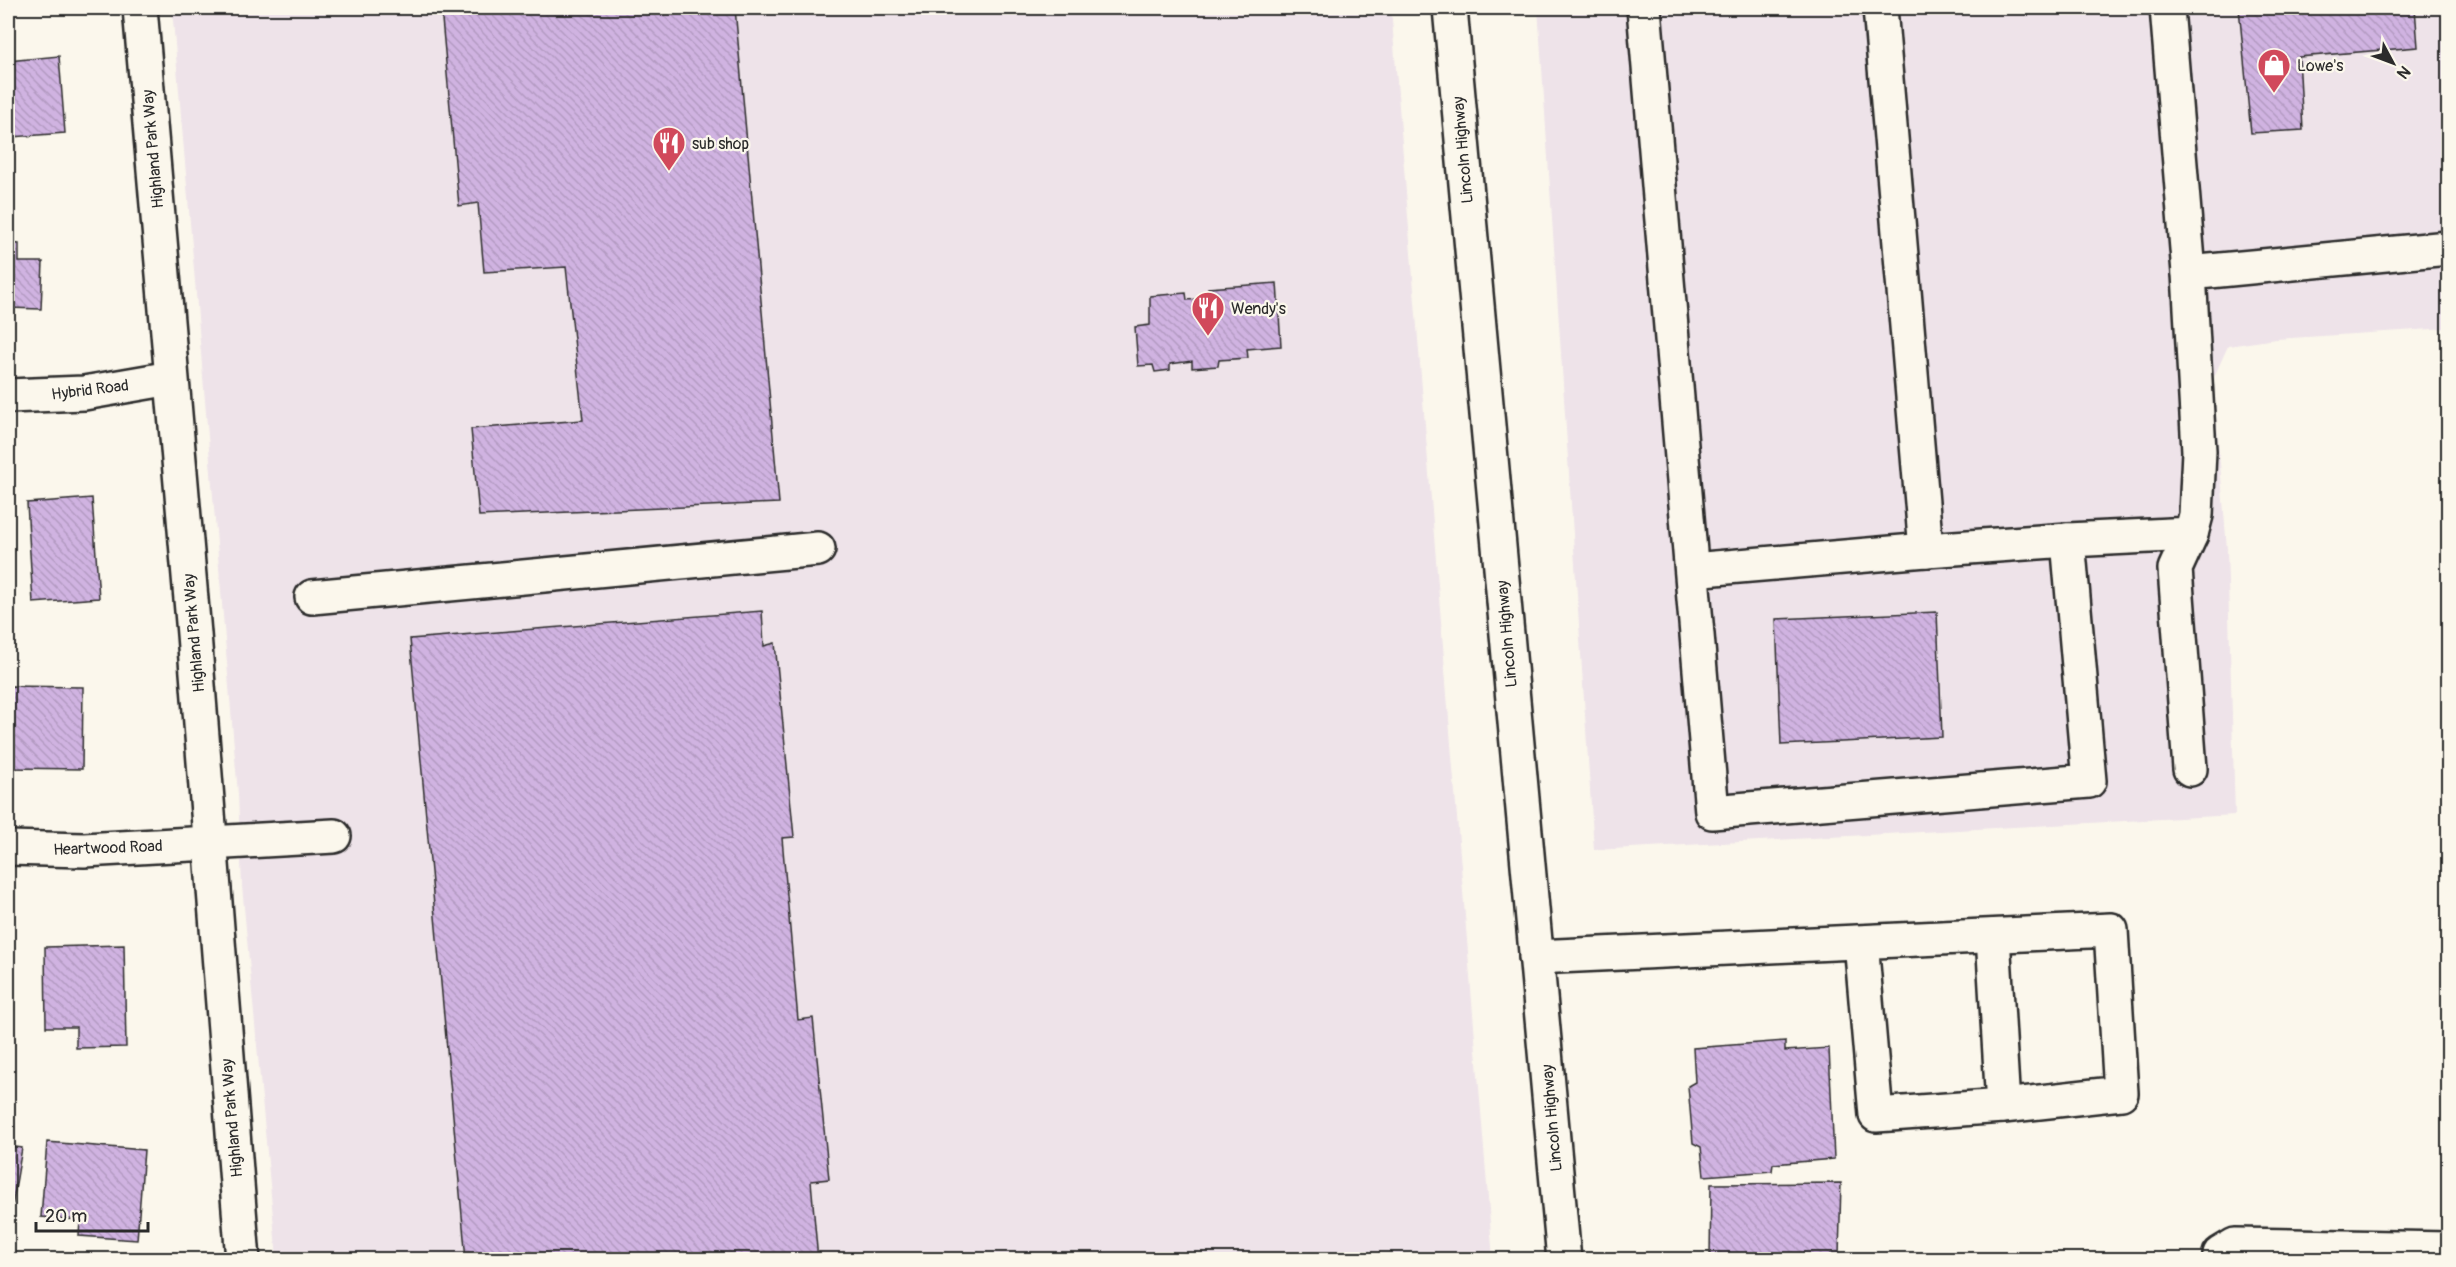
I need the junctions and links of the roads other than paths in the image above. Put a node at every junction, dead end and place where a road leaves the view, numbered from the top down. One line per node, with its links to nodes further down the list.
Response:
1 (140, 8): 8 (street, Highland Park Way)
2 (1450, 8): 22 (street, Lincoln Highway)
3 (1644, 8): 14 (street)
4 (1880, 8): 13 (street)
5 (2167, 8): 7 (street)
6 (2448, 248): 7 (street)
7 (2189, 273): 10 (street)
8 (171, 378): 9 (street, Hybrid Road); 18 (street, Highland Park Way)
9 (8, 396)
10 (2192, 534): 11 (street); 16 (street)
11 (2068, 540): 13 (street); 14 (street)
12 (818, 549): 15 (street)
13 (1926, 550): 14 (street)
14 (1692, 570)
15 (312, 597)
16 (2190, 769)
17 (334, 836): 18 (street, Heartwood Road)
18 (209, 842): 19 (street, Heartwood Road); 25 (street, Highland Park Way)
19 (8, 848)
20 (1993, 936): 21 (street); 23 (street); 23 (street)
21 (1860, 942): 22 (street); 23 (street)
22 (1536, 957): 26 (street, Lincoln Highway)
23 (2003, 1106)
24 (2448, 1249): 27 (street)
25 (243, 1260)
26 (1564, 1260)
27 (2221, 1260)

